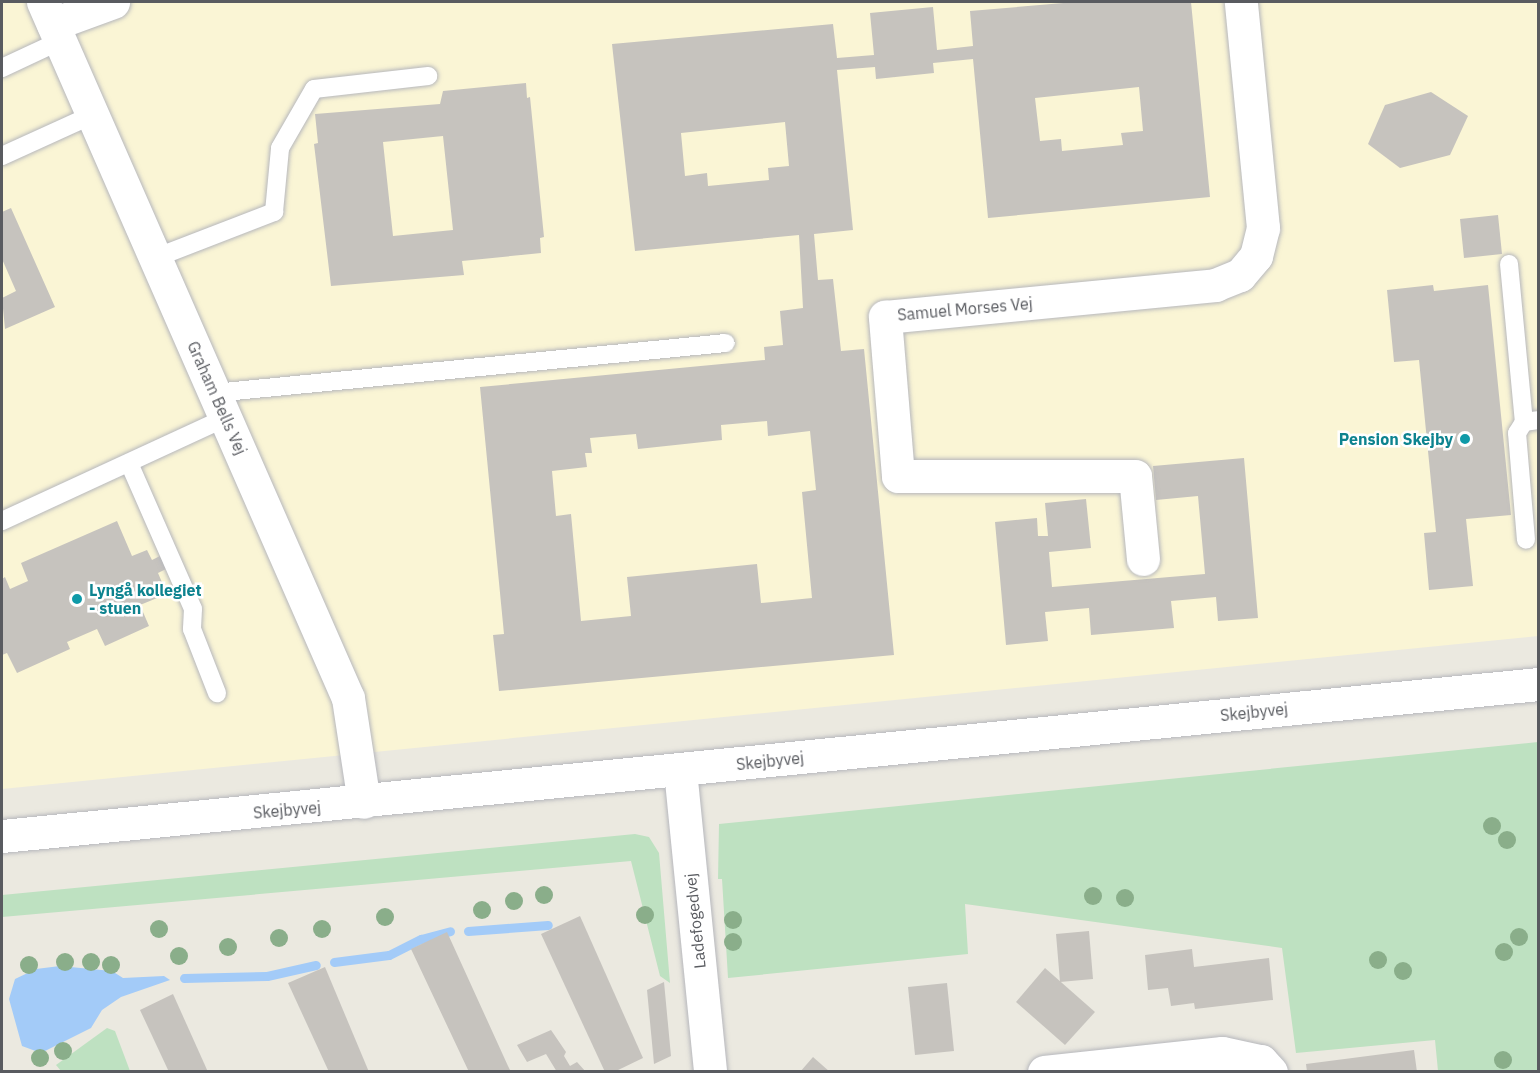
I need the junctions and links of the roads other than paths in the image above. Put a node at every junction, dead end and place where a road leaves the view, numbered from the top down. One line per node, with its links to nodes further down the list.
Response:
1 (113, 2): 3 (street)
2 (1241, 2): 16 (street, Samuel Morses Vej)
3 (52, 22): 4 (lane); 6 (street, Graham Bells Vej)
4 (2, 68)
5 (428, 76): 8 (lane)
6 (92, 115): 7 (lane); 8 (street, Graham Bells Vej)
7 (2, 156)
8 (155, 258): 11 (street, Graham Bells Vej)
9 (1509, 264): 12 (lane)
10 (726, 344): 11 (lane)
11 (220, 405): 13 (lane); 20 (street, Graham Bells Vej)
12 (1532, 421): 15 (lane)
13 (129, 463): 14 (lane); 18 (lane)
14 (2, 521)
15 (1526, 540)
16 (1143, 559)
17 (1539, 684): 19 (street, Skejbyvej)
18 (217, 693)
19 (680, 770): 20 (street, Skejbyvej); 22 (street, Ladefogedvej)
20 (364, 802): 21 (street, Skejbyvej)
21 (2, 836)
22 (710, 1071)
23 (1044, 1071): 24 (street)
24 (1271, 1071)

